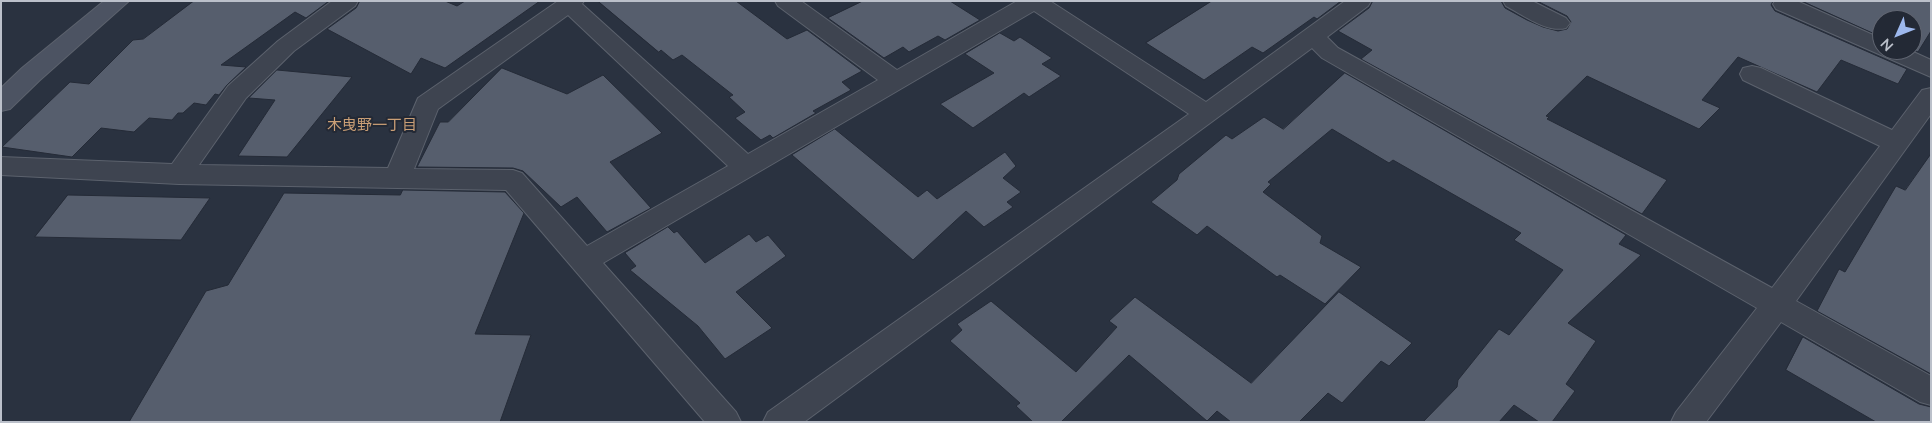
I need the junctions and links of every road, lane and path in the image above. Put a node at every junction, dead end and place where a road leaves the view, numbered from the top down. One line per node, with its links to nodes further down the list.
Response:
1 (118, 1): 17 (street)
2 (347, 1): 22 (street)
3 (786, 1): 15 (street)
4 (1034, 1): 15 (street); 18 (street)
5 (1360, 1): 10 (street)
6 (1514, 1): 9 (street)
7 (571, 2): 21 (street); 23 (street)
8 (1784, 4): 11 (street)
9 (1558, 23)
10 (1312, 35): 18 (street); 25 (street)
11 (1872, 44)
12 (1911, 60): 13 (street)
13 (1931, 69)
14 (1752, 74): 19 (street)
15 (896, 81): 21 (street)
16 (1931, 96): 19 (street)
17 (1, 103)
18 (1207, 114): 28 (street)
19 (1896, 143): 25 (street)
20 (1, 166): 22 (street)
21 (746, 167): 24 (street)
22 (179, 174): 23 (street)
23 (397, 178): 24 (street)
24 (584, 261): 27 (street)
25 (1777, 304): 26 (street); 29 (street)
26 (1931, 392)
27 (725, 422)
28 (779, 422)
29 (1687, 422)

